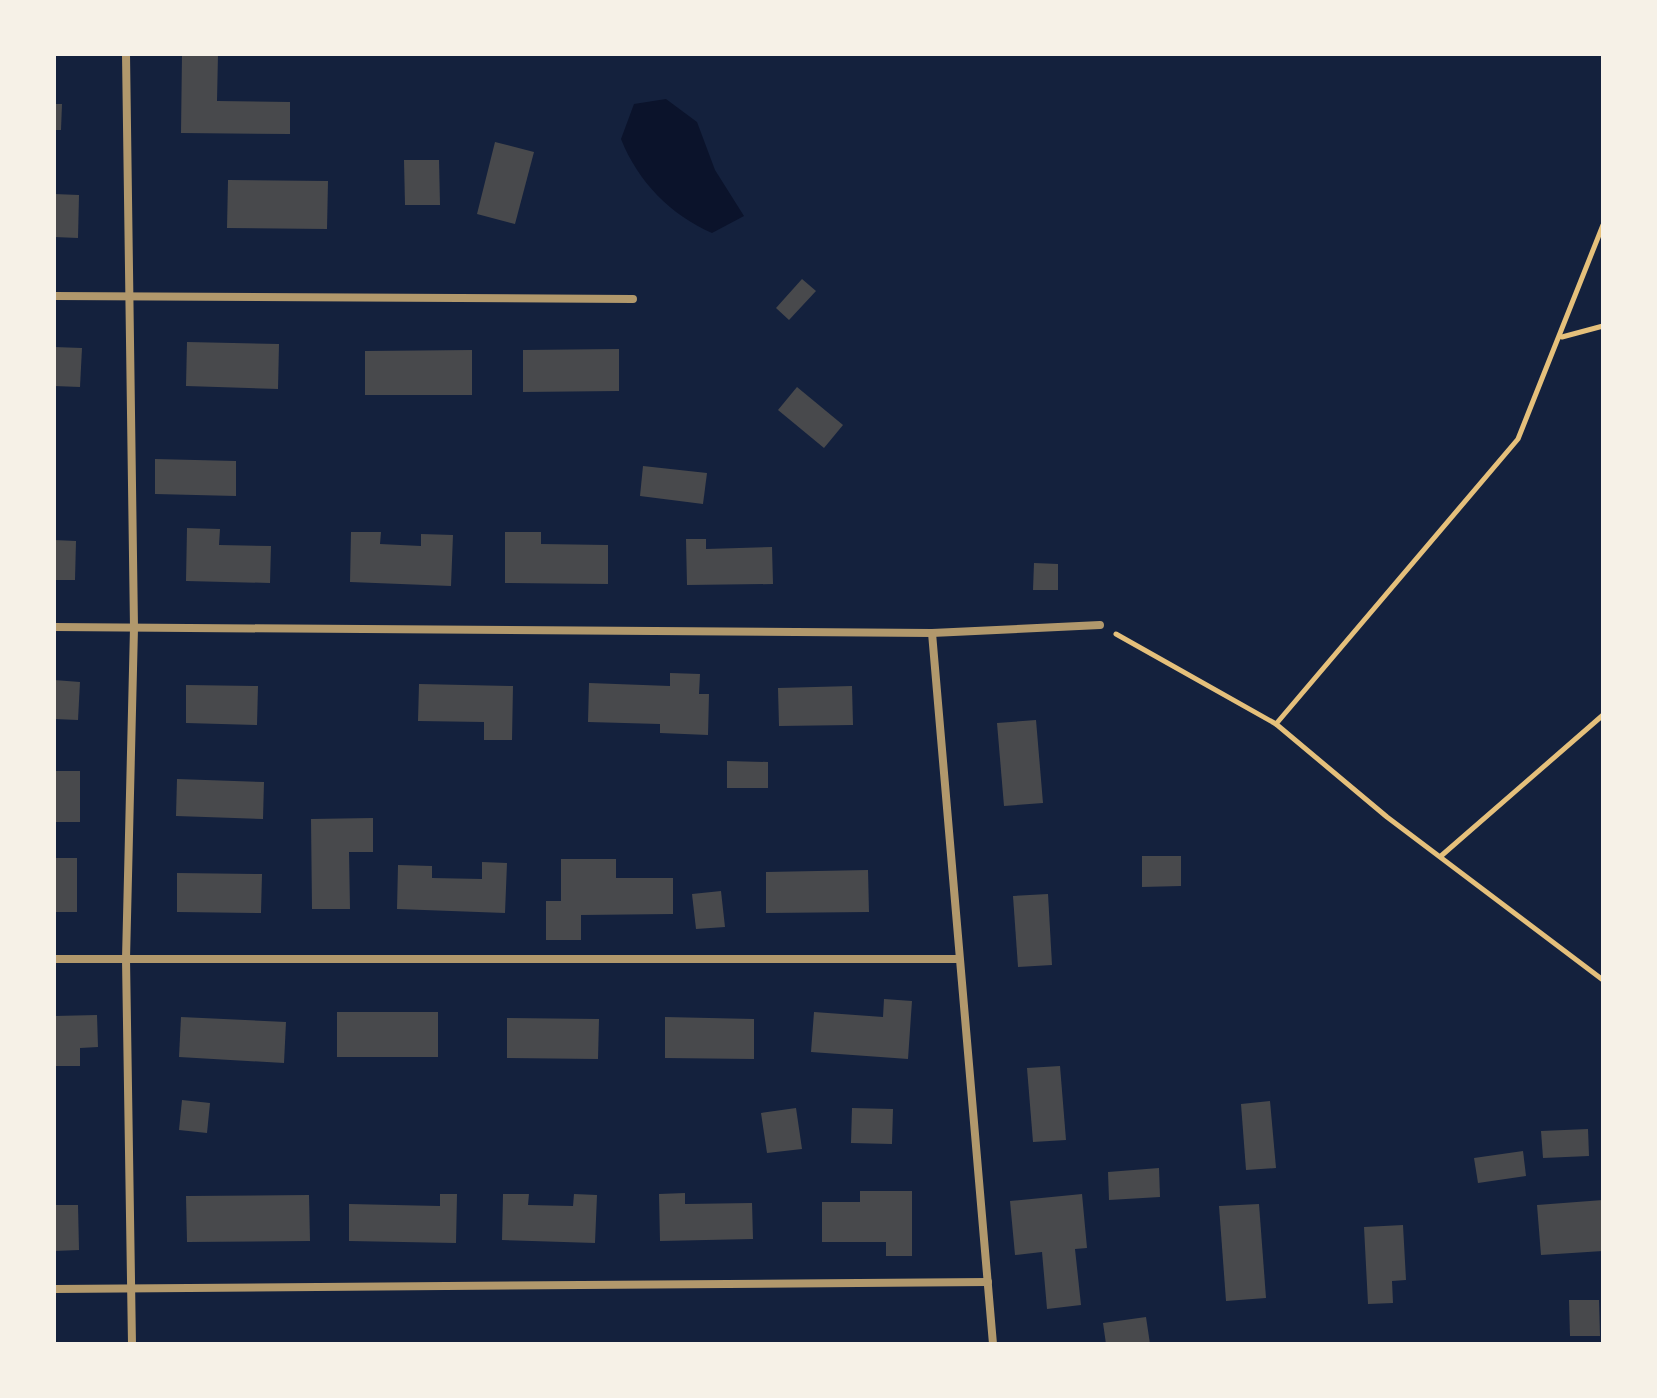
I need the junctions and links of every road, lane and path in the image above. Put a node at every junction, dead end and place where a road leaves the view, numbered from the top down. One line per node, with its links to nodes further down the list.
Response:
1 (126, 54): 4 (street)
2 (1603, 225): 7 (path)
3 (54, 296): 4 (street)
4 (131, 297): 5 (street); 10 (street)
5 (633, 299)
6 (1603, 326): 7 (path)
7 (1561, 337): 13 (path)
8 (1100, 625): 11 (street); 13 (path)
9 (54, 627): 10 (street)
10 (134, 628): 11 (street); 16 (street)
11 (932, 633): 17 (street)
12 (1603, 715): 14 (path)
13 (1276, 724): 14 (path)
14 (1441, 856): 18 (path)
15 (54, 959): 16 (street)
16 (126, 959): 17 (street); 21 (street)
17 (958, 959): 19 (street)
18 (1603, 980)
19 (988, 1282): 21 (street); 23 (street)
20 (54, 1289): 21 (street)
21 (132, 1289): 22 (street)
22 (132, 1344)
23 (993, 1344)

